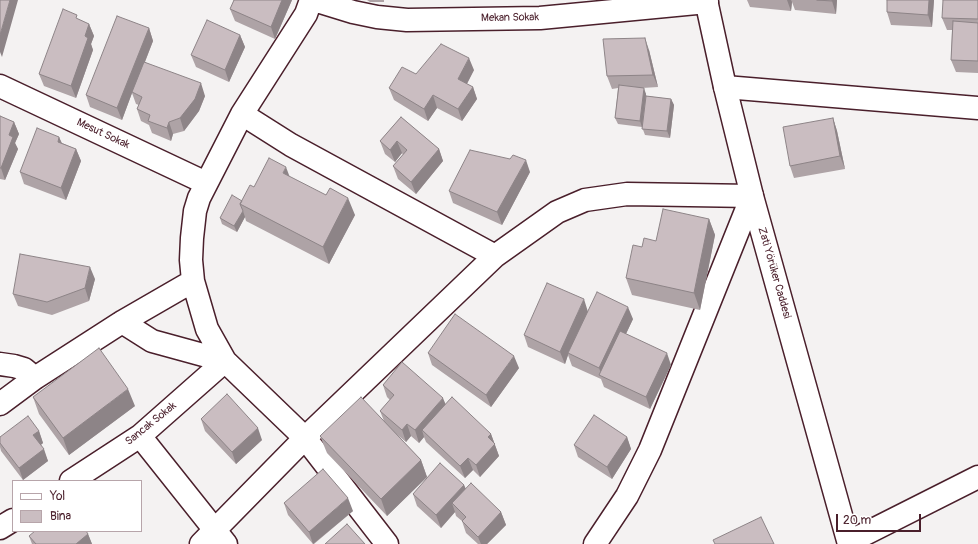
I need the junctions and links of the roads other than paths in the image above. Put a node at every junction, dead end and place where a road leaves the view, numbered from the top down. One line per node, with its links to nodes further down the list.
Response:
1 (311, 0): 7 (street)
2 (314, 0): 3 (street, Mekan Sokak)
3 (706, 1): 5 (street, Zati Yörüker Caddesi)
4 (0, 86): 8 (street, Mesut Sokak)
5 (725, 86): 6 (street); 9 (street, Zati Yörüker Caddesi)
6 (978, 108)
7 (242, 114): 8 (street); 10 (street)
8 (206, 183): 11 (street)
9 (752, 196): 10 (street); 24 (street, Zati Yörüker Caddesi); 26 (street)
10 (495, 256): 18 (street)
11 (193, 281): 12 (street); 13 (street)
12 (122, 322): 13 (street); 15 (street)
13 (225, 361): 17 (street, Sancak Sokak); 18 (street)
14 (0, 364): 15 (street)
15 (35, 378): 16 (street)
16 (0, 404)
17 (140, 436): 20 (street, Sancak Sokak); 23 (street)
18 (305, 438): 23 (street); 25 (street)
19 (978, 477): 24 (street)
20 (73, 480)
21 (12, 521): 22 (street)
22 (0, 528)
23 (214, 539)
24 (849, 543)
25 (387, 544)
26 (595, 544)

